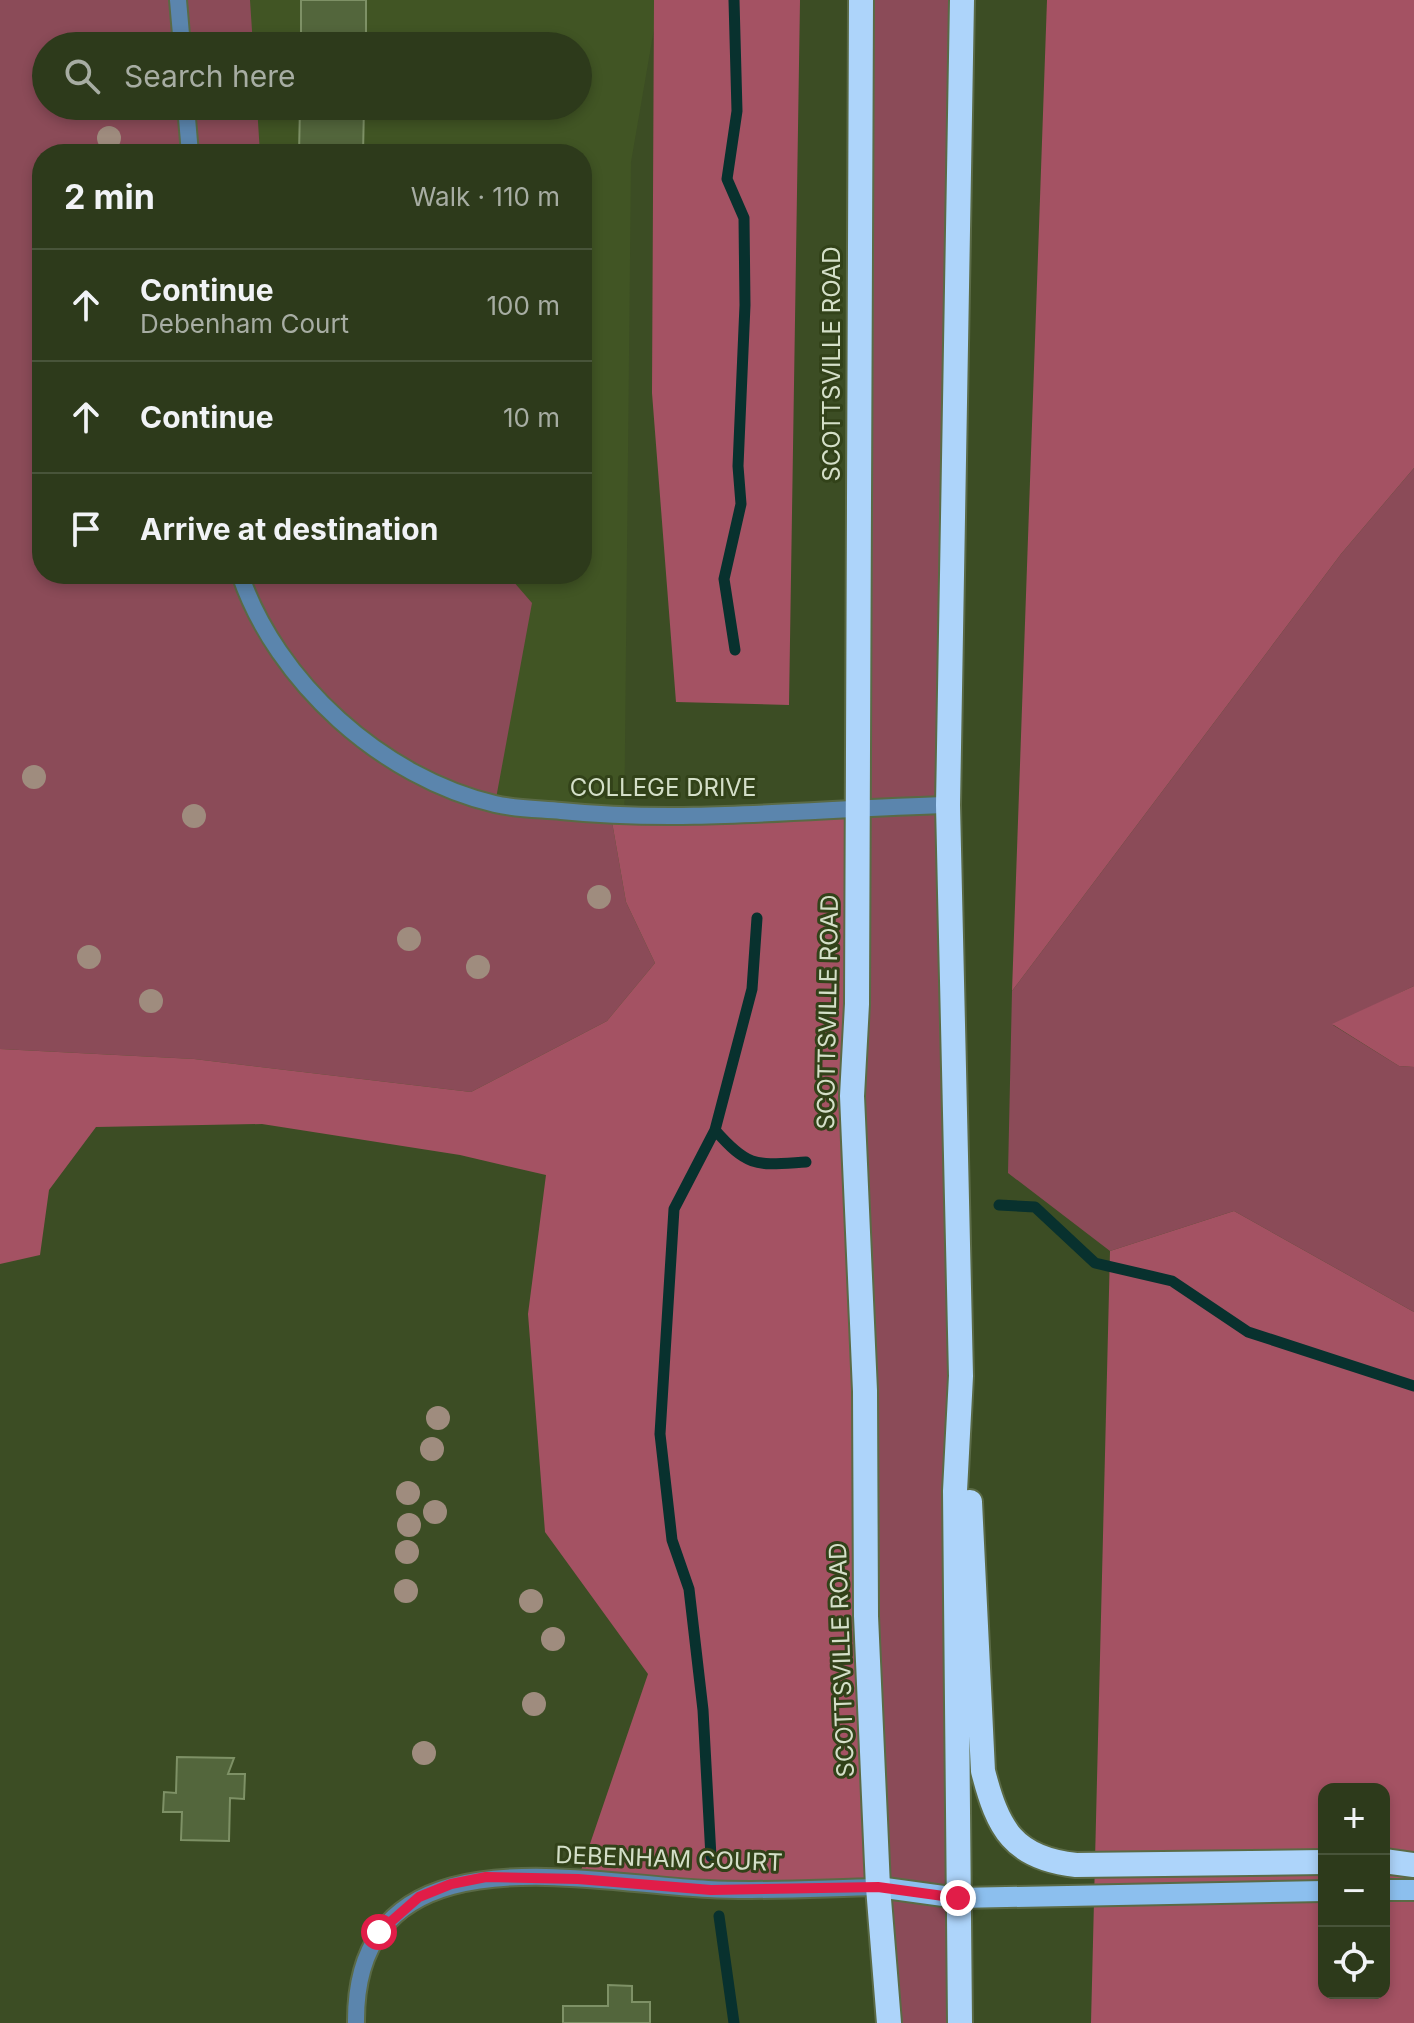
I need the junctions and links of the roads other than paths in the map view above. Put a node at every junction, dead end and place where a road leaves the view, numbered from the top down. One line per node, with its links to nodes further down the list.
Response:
1 (178, 0): 4 (street)
2 (861, 0): 9 (highway, SCOTTSVILLE ROAD)
3 (962, 0): 8 (highway)
4 (181, 32)
5 (187, 120): 6 (street)
6 (189, 144)
7 (245, 584): 9 (street, COLLEGE DRIVE)
8 (948, 805): 9 (street, COLLEGE DRIVE); 10 (highway)
9 (858, 807): 14 (highway, SCOTTSVILLE ROAD)
10 (961, 1376): 11 (highway); 18 (highway)
11 (1318, 1862)
12 (1390, 1862): 13 (highway)
13 (1414, 1865)
14 (878, 1887): 18 (main road); 19 (street, DEBENHAM COURT); 20 (highway, SCOTTSVILLE ROAD)
15 (1390, 1890): 16 (main road)
16 (1414, 1890)
17 (1318, 1891): 18 (main road)
18 (958, 1898): 21 (highway)
19 (356, 2023)
20 (889, 2023)
21 (960, 2023)

